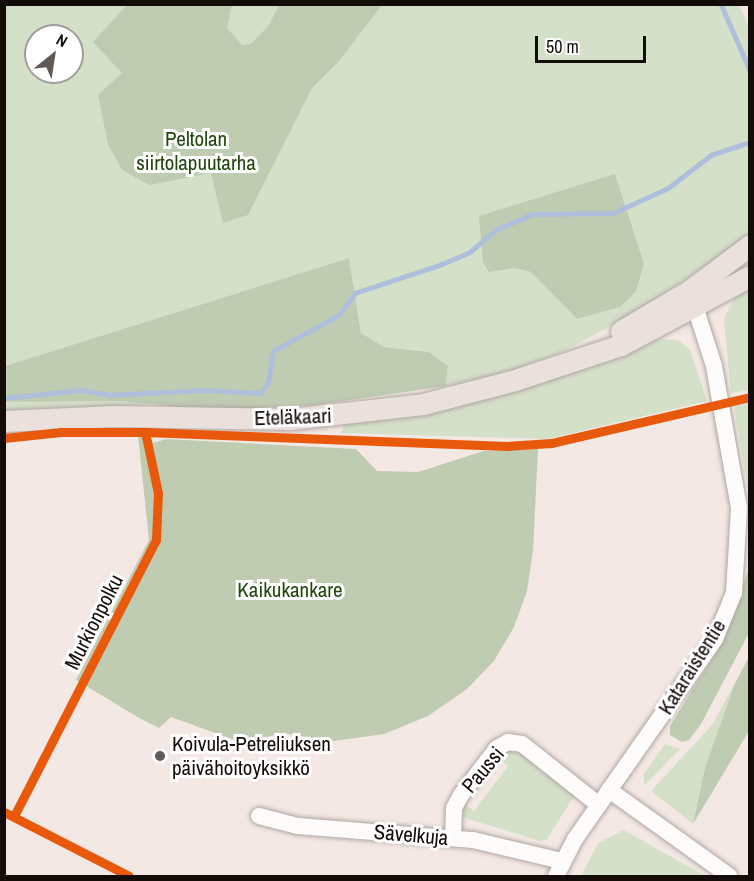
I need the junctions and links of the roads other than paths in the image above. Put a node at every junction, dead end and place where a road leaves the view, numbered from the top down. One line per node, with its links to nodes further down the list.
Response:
1 (750, 244): 3 (main road, Eteläkaari)
2 (750, 276): 3 (main road, Eteläkaari)
3 (693, 299): 4 (main road, Eteläkaari); 5 (street, Kataraistentie)
4 (4, 421)
5 (609, 790): 6 (street, Kataraistentie); 10 (street)
6 (599, 804): 8 (street, Paussi); 9 (street, Kataraistentie)
7 (258, 816): 8 (street, Sävelkuja)
8 (453, 838): 9 (street, Sävelkuja)
9 (559, 869)
10 (729, 876)

